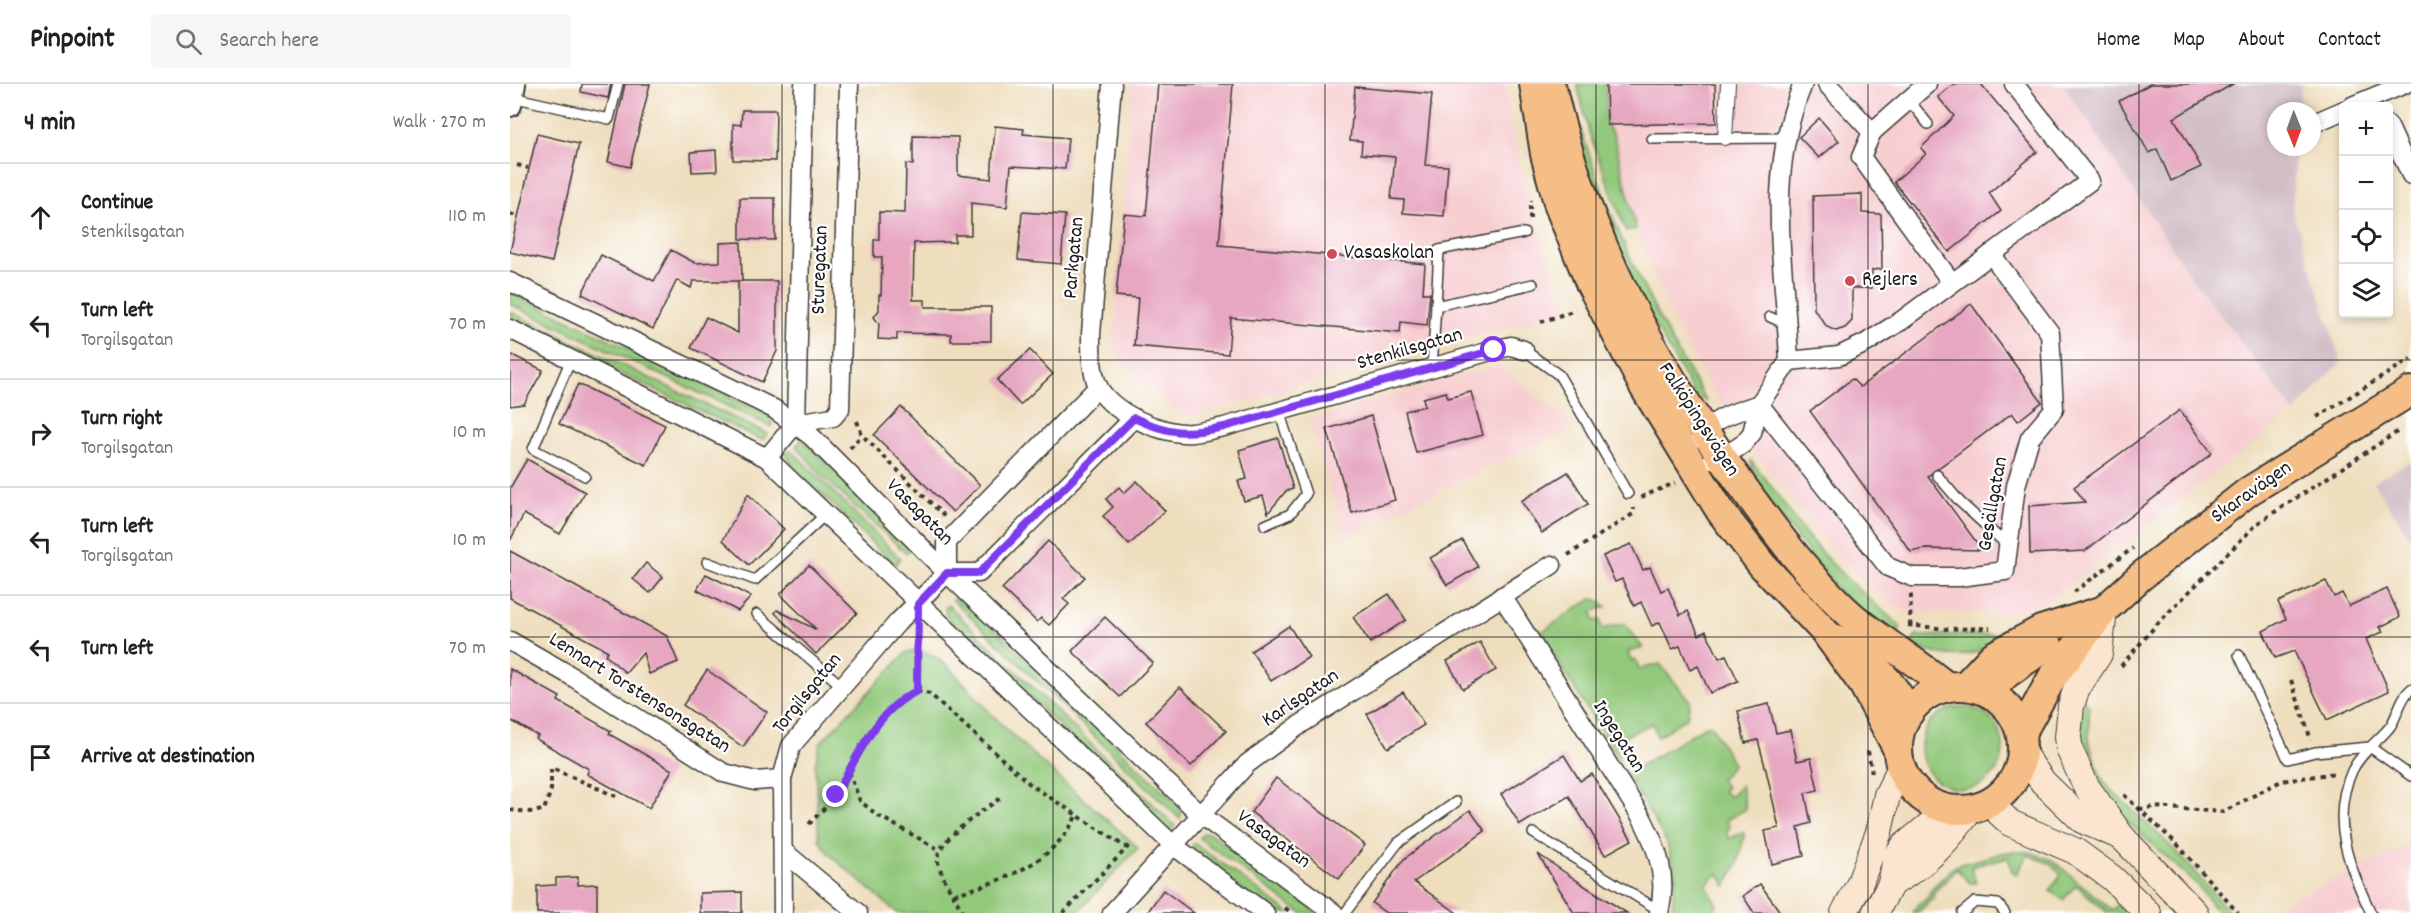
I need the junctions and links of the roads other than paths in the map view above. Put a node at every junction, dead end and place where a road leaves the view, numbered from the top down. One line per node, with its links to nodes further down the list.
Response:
1 (618, 84): 13 (lane)
2 (804, 84): 44 (street, Sturegatan)
3 (849, 84): 44 (street, Sturegatan)
4 (1112, 84): 39 (street, Parkgatan)
5 (1534, 84): 48 (main road, Falköpingsvägen)
6 (1551, 84): 45 (main road, Falköpingsvägen)
7 (1728, 84): 21 (street)
8 (1803, 84): 22 (street)
9 (1827, 84): 20 (street)
10 (1928, 84): 14 (street)
11 (2014, 84): 27 (street)
12 (2405, 84): 15 (street)
13 (512, 95)
14 (1909, 100): 18 (lane); 20 (street)
15 (2378, 101)
16 (2339, 112): 17 (street)
17 (2321, 120)
18 (1929, 124)
19 (2393, 131): 24 (street)
20 (1872, 132): 29 (street)
21 (1725, 138): 22 (lane); 23 (lane)
22 (1785, 138): 33 (street)
23 (1652, 139)
24 (2405, 147): 25 (street)
25 (2411, 175)
26 (1524, 233): 31 (lane)
27 (1991, 254): 29 (street); 54 (street, Gesällgatan)
28 (510, 282): 44 (street, Vasagatan)
29 (1952, 283): 37 (street)
30 (1533, 284): 31 (lane)
31 (1436, 306): 38 (lane)
32 (1770, 317): 33 (lane)
33 (1788, 325): 37 (street)
34 (510, 330): 36 (street)
35 (1524, 350): 38 (street, Stenkilsgatan); 51 (lane, Stenkilsgatan)
36 (571, 359): 46 (street); 49 (lane)
37 (1789, 361): 41 (street)
38 (1432, 367): 42 (street, Stenkilsgatan)
39 (1098, 387): 43 (street); 57 (street)
40 (2411, 391): 60 (main road, Skaravägen)
41 (1759, 404): 45 (street); 47 (street); 54 (street, Gesällgatan)
42 (1279, 411): 43 (street, Stenkilsgatan); 53 (lane)
43 (1134, 418): 57 (street)
44 (796, 423): 46 (street); 57 (street, Vasagatan)
45 (1703, 432): 47 (main road, Falköpingsvägen); 48 (street)
46 (767, 458): 52 (street)
47 (1722, 458): 48 (street); 66 (main road, Falköpingsvägen)
48 (1682, 472): 62 (main road, Falköpingsvägen)
49 (585, 476)
50 (1937, 476): 54 (lane)
51 (1628, 494)
52 (826, 514): 55 (lane); 59 (street)
53 (1265, 525)
54 (2008, 546)
55 (707, 562)
56 (1552, 565): 58 (street, Karlsgatan)
57 (947, 573): 59 (street, Torgilsgatan); 76 (street, Vasagatan)
58 (1502, 596): 76 (street, Karlsgatan); 81 (street, Ingegatan)
59 (918, 604): 65 (street, Torgilsgatan); 79 (street)
60 (2104, 610): 66 (main road, Skaravägen); 69 (main road, Skaravägen); 78 (main road)
61 (758, 614): 65 (lane)
62 (1826, 633): 68 (main road, Falköpingsvägen); 71 (main road, Falköpingsvägen)
63 (510, 641): 73 (street, Lennart Torstensonsgatan)
64 (2239, 655): 70 (lane)
65 (842, 686): 73 (street, Torgilsgatan)
66 (1967, 688): 68 (main road); 69 (main road)
67 (2408, 691): 70 (lane)
68 (1909, 713): 71 (main road)
69 (2022, 744): 75 (main road); 78 (main road)
70 (2370, 747): 72 (lane); 94 (lane)
71 (1900, 759): 75 (main road); 88 (main road)
72 (2411, 776)
73 (782, 779): 80 (street, Torgilsgatan)
74 (1456, 802): 87 (lane)
75 (1970, 807): 89 (main road); 92 (main road)
76 (1201, 815): 79 (street, Karlsgatan); 86 (street, Vasagatan)
77 (1533, 833): 81 (lane)
78 (2122, 837): 93 (main road)
79 (1174, 846): 84 (street, Karlsgatan); 85 (street)
80 (783, 851): 82 (street, Torgilsgatan); 83 (street)
81 (1660, 912)
82 (783, 913)
83 (858, 913)
84 (1112, 913)
85 (1265, 913)
86 (1334, 913)
87 (1345, 913)
88 (1844, 913)
89 (1875, 913)
90 (1962, 913): 91 (lane)
91 (2005, 913)
92 (2148, 913)
93 (2194, 913)
94 (2371, 913)

